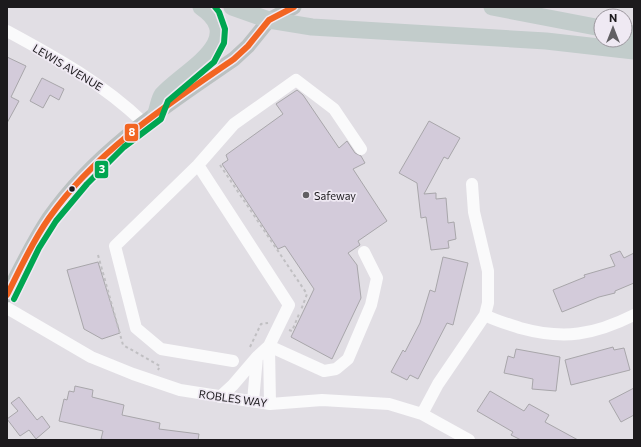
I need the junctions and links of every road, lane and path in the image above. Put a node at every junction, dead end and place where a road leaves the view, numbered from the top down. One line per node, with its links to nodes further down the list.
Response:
1 (201, 7): 9 (highway)
2 (232, 7): 5 (highway)
3 (294, 7): 5 (main road)
4 (492, 7): 6 (highway)
5 (270, 13): 8 (highway); 9 (main road)
6 (593, 26)
7 (7, 31): 9 (street, LEWIS AVENUE)
8 (634, 51)
9 (150, 118): 14 (main road)
10 (361, 149): 11 (street)
11 (198, 165): 18 (street); 20 (street)
12 (472, 184): 16 (street)
13 (364, 252): 18 (street)
14 (7, 295)
15 (7, 308): 21 (street, ROBLES WAY)
16 (485, 315): 17 (street); 24 (street)
17 (633, 317)
18 (269, 346): 19 (street); 23 (street)
19 (257, 357): 21 (street); 22 (street)
20 (233, 361)
21 (220, 397): 22 (street, ROBLES WAY)
22 (253, 401): 23 (street, ROBLES WAY)
23 (270, 404): 24 (street, ROBLES WAY)
24 (422, 414): 25 (street, ROBLES WAY)
25 (470, 440)

